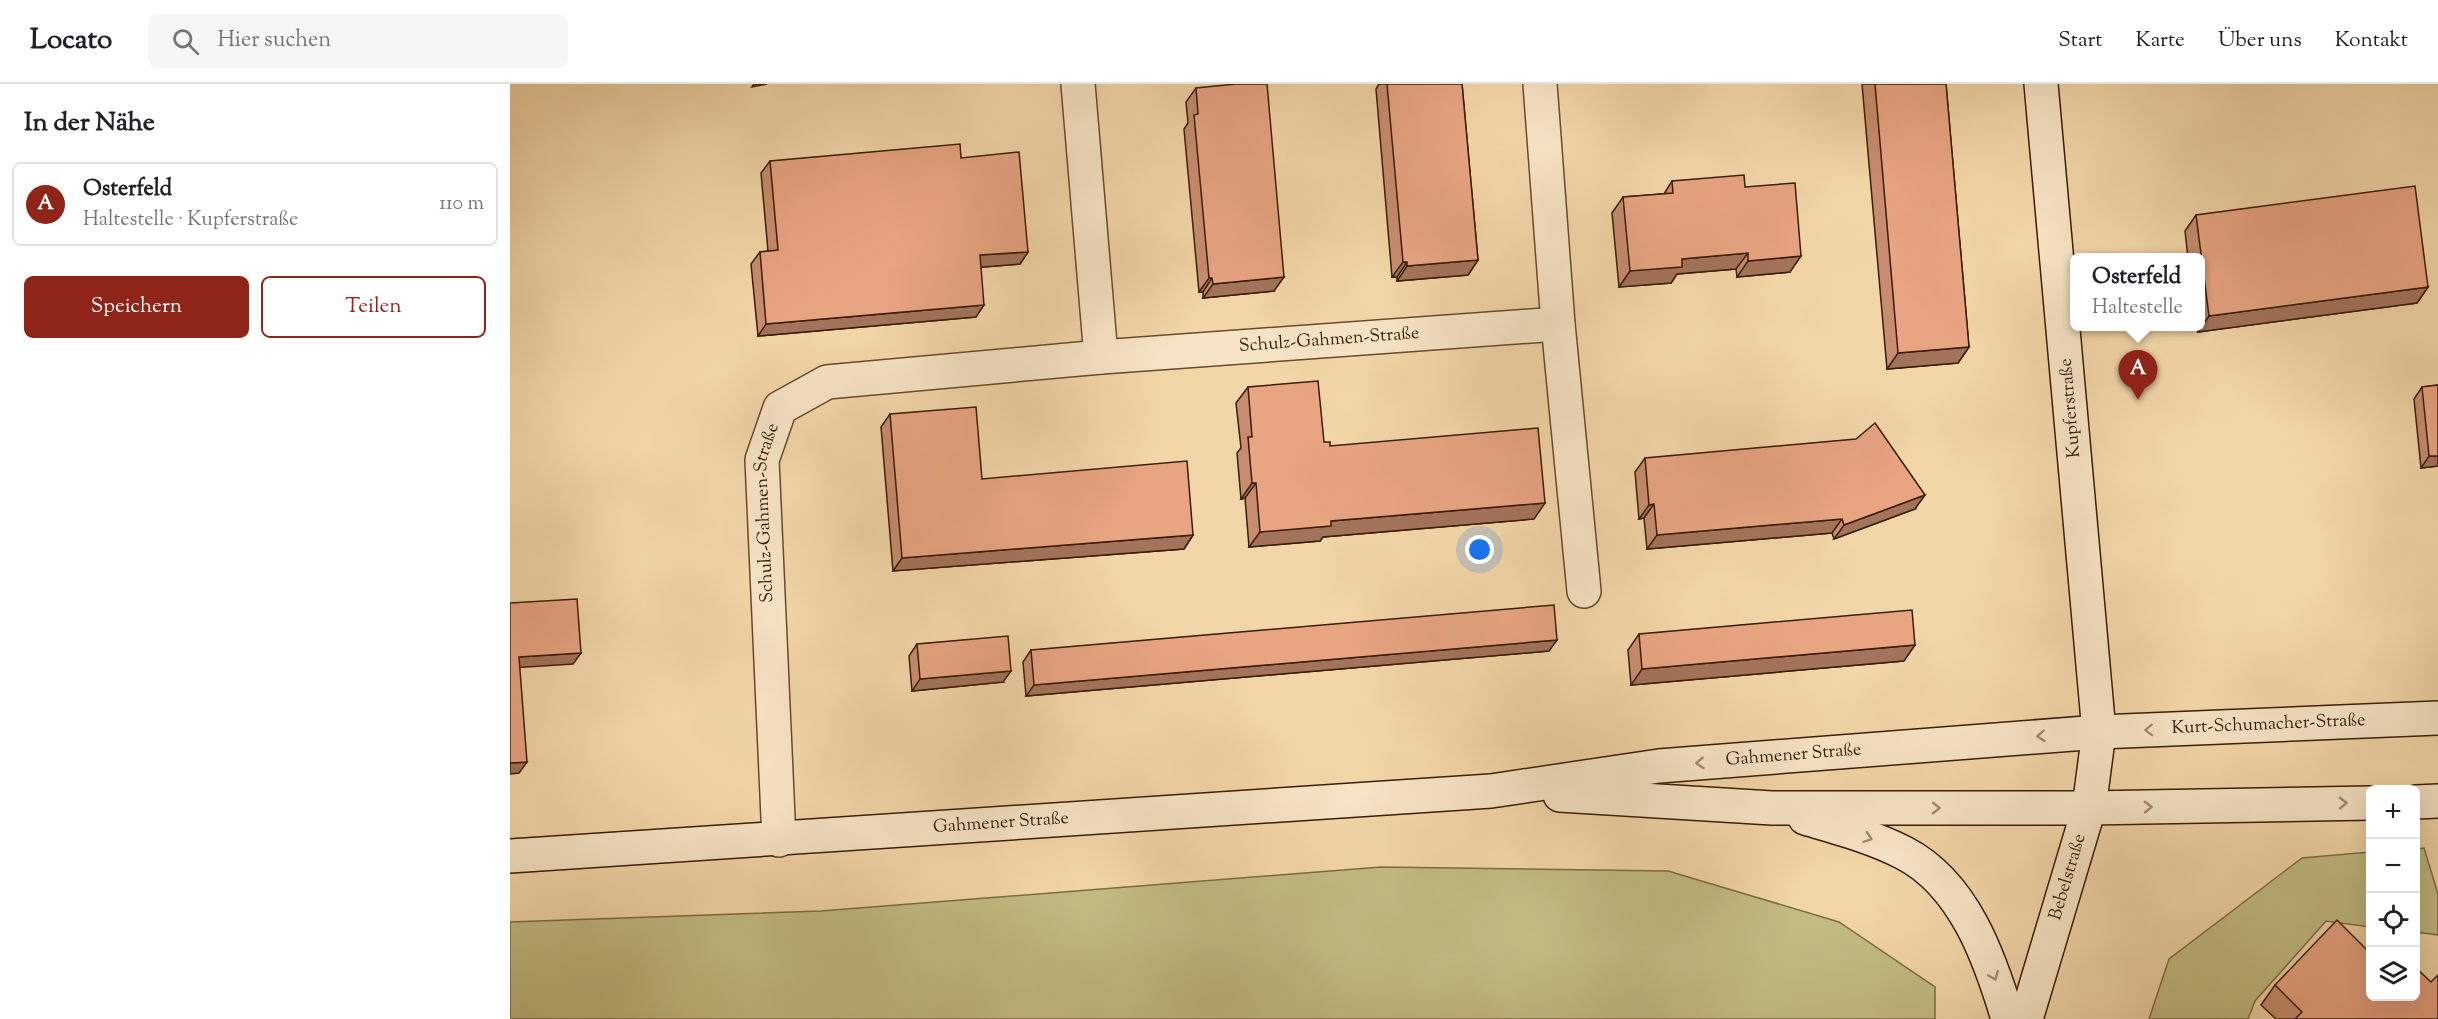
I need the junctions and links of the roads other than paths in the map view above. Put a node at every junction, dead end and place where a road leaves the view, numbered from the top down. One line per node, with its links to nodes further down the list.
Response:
1 (1078, 84): 5 (main road)
2 (1540, 84): 4 (main road)
3 (2042, 84): 8 (main road, Kupferstraße)
4 (1558, 324): 5 (main road, Schulz-Gahmen-Straße); 6 (main road)
5 (1101, 357): 15 (main road, Schulz-Gahmen-Straße)
6 (1584, 591)
7 (2438, 718): 8 (main road, Kurt-Schumacher-Straße, one-way to 8)
8 (2099, 732): 9 (main road, Gahmener Straße, one-way to 9); 14 (main road, Bebelstraße)
9 (1491, 791): 13 (main road, Gahmener Straße); 15 (main road, Gahmener Straße)
10 (2438, 801): 11 (main road)
11 (2420, 802)
12 (2366, 803): 14 (main road, one-way to 12)
13 (1772, 808): 14 (main road, Gahmener Straße, one-way to 14); 17 (main road, one-way to 17)
14 (2089, 808): 18 (main road, Bebelstraße)
15 (779, 840): 16 (main road, Gahmener Straße)
16 (510, 856)
17 (2008, 1019)
18 (2026, 1019)

